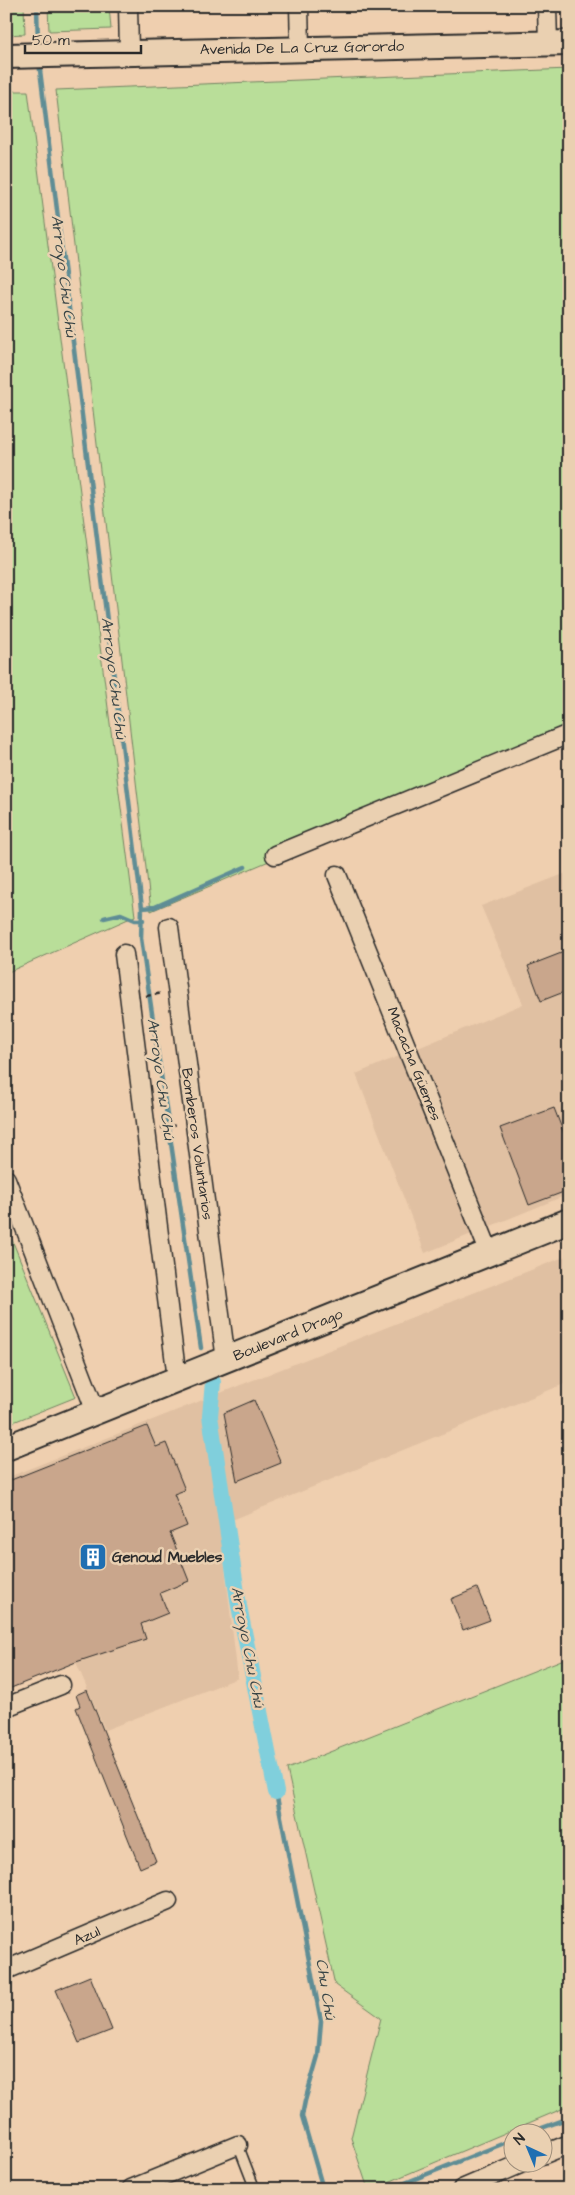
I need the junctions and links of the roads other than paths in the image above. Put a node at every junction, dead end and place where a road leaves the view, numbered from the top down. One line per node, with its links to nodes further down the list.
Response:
1 (128, 6): 6 (street)
2 (299, 6): 5 (street)
3 (547, 6): 4 (street)
4 (558, 44): 5 (main road, Avenida De La Cruz Gorordo)
5 (300, 48): 6 (main road, Avenida De La Cruz Gorordo)
6 (129, 52): 7 (main road, Avenida De La Cruz Gorordo)
7 (27, 55)
8 (568, 735): 9 (street)
9 (275, 855)
10 (338, 875): 15 (street, Macacha Güemes)
11 (169, 928): 16 (street, Bomberos Voluntarios)
12 (124, 954): 17 (street)
13 (6, 1179): 18 (street)
14 (569, 1221): 15 (main road, Boulevard Drago)
15 (490, 1254): 16 (main road, Boulevard Drago)
16 (223, 1361): 17 (main road, Boulevard Drago)
17 (184, 1376): 18 (main road, Boulevard Drago)
18 (96, 1412): 19 (main road, Boulevard Drago)
19 (6, 1448)
20 (61, 1685): 21 (street)
21 (6, 1707)
22 (168, 1901): 23 (street, Azul)
23 (6, 1970)
24 (569, 2144): 26 (street)
25 (238, 2145): 28 (street); 29 (lane)
26 (552, 2151)
27 (502, 2172): 30 (street)
28 (131, 2189)
29 (255, 2189)
30 (462, 2189)

